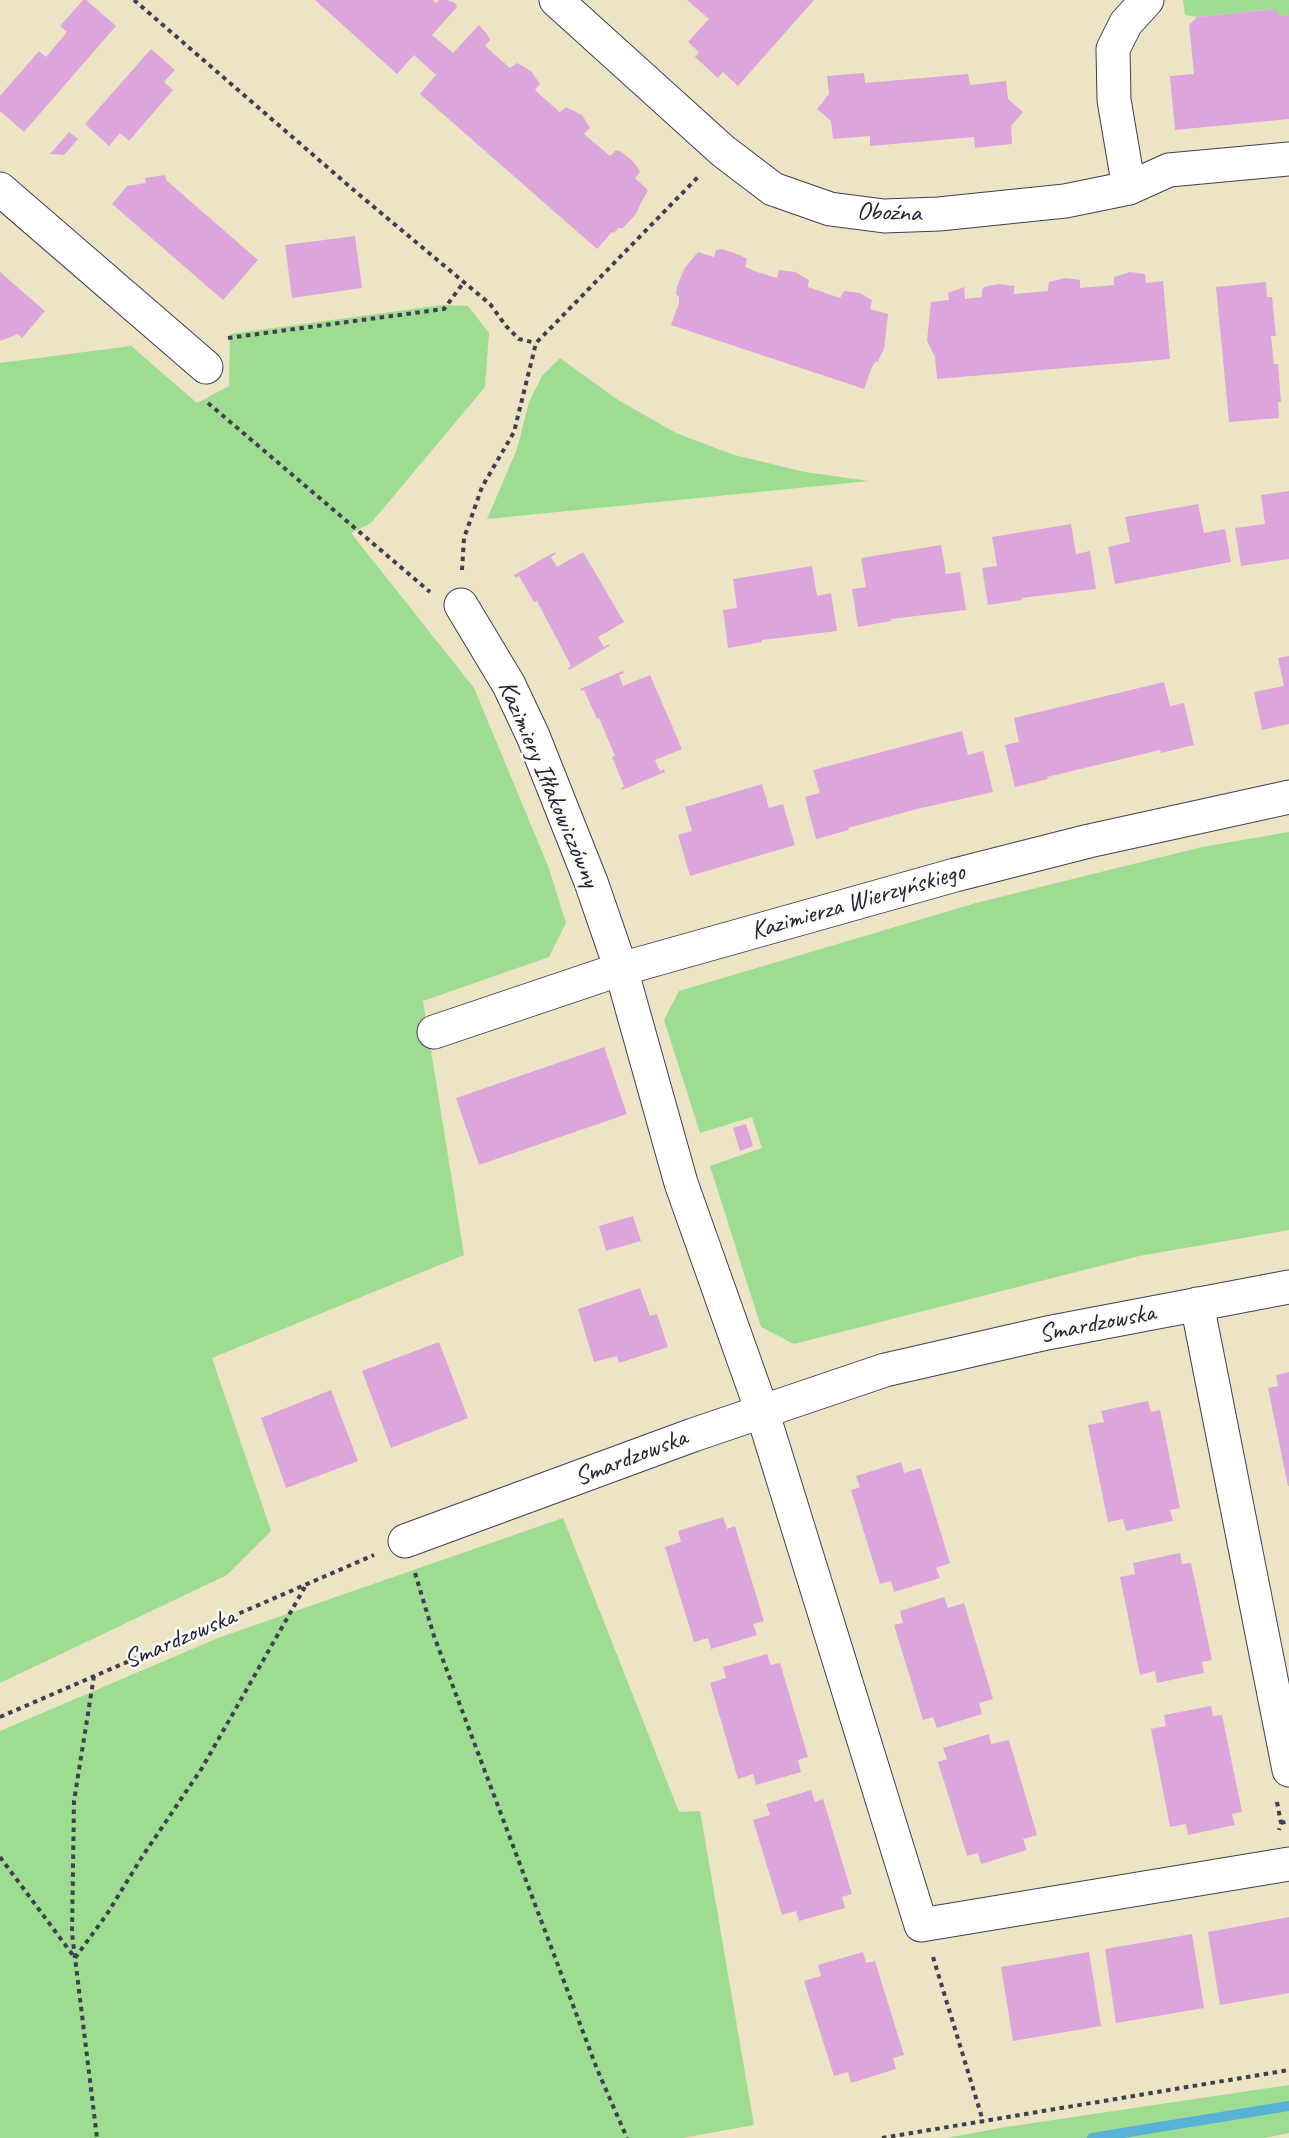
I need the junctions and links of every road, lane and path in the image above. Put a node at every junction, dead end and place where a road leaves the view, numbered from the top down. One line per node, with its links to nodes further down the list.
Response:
1 (134, 0): 8 (path)
2 (1147, 0): 6 (street)
3 (570, 4): 4 (street, Oboźna)
4 (723, 150): 6 (street, Oboźna); 9 (path)
5 (1289, 159): 6 (street, Oboźna)
6 (1129, 188)
7 (0, 189): 10 (street)
8 (464, 282): 9 (path); 10 (path)
9 (536, 343): 11 (path)
10 (196, 370): 11 (path)
11 (460, 605): 13 (street, Kazimiery Iłłakowiczówny)
12 (1289, 797): 13 (street, Kazimierza Wierzyńskiego)
13 (621, 969): 14 (street, Kazimierza Wierzyńskiego); 17 (street, Kazimiery Iłłakowiczówny)
14 (434, 1032)
15 (1289, 1287): 16 (street, Smardzowska)
16 (1197, 1304): 17 (street, Smardzowska); 22 (street)
17 (762, 1411): 18 (street, Smardzowska); 28 (street, Kazimiery Iłłakowiczówny)
18 (405, 1541): 19 (path, Smardzowska); 33 (path)
19 (307, 1584): 20 (path, Smardzowska); 29 (path)
20 (94, 1676): 21 (path, Smardzowska); 29 (path)
21 (0, 1717)
22 (1289, 1770)
23 (1276, 1800): 25 (path)
24 (1289, 1821): 25 (path)
25 (1281, 1823): 26 (path)
26 (1283, 1850): 28 (street)
27 (0, 1857): 29 (path)
28 (921, 1925): 31 (path)
29 (75, 1958): 32 (path)
30 (1289, 2070): 31 (path)
31 (983, 2121): 34 (path)
32 (97, 2138)
33 (627, 2138)
34 (882, 2138)

